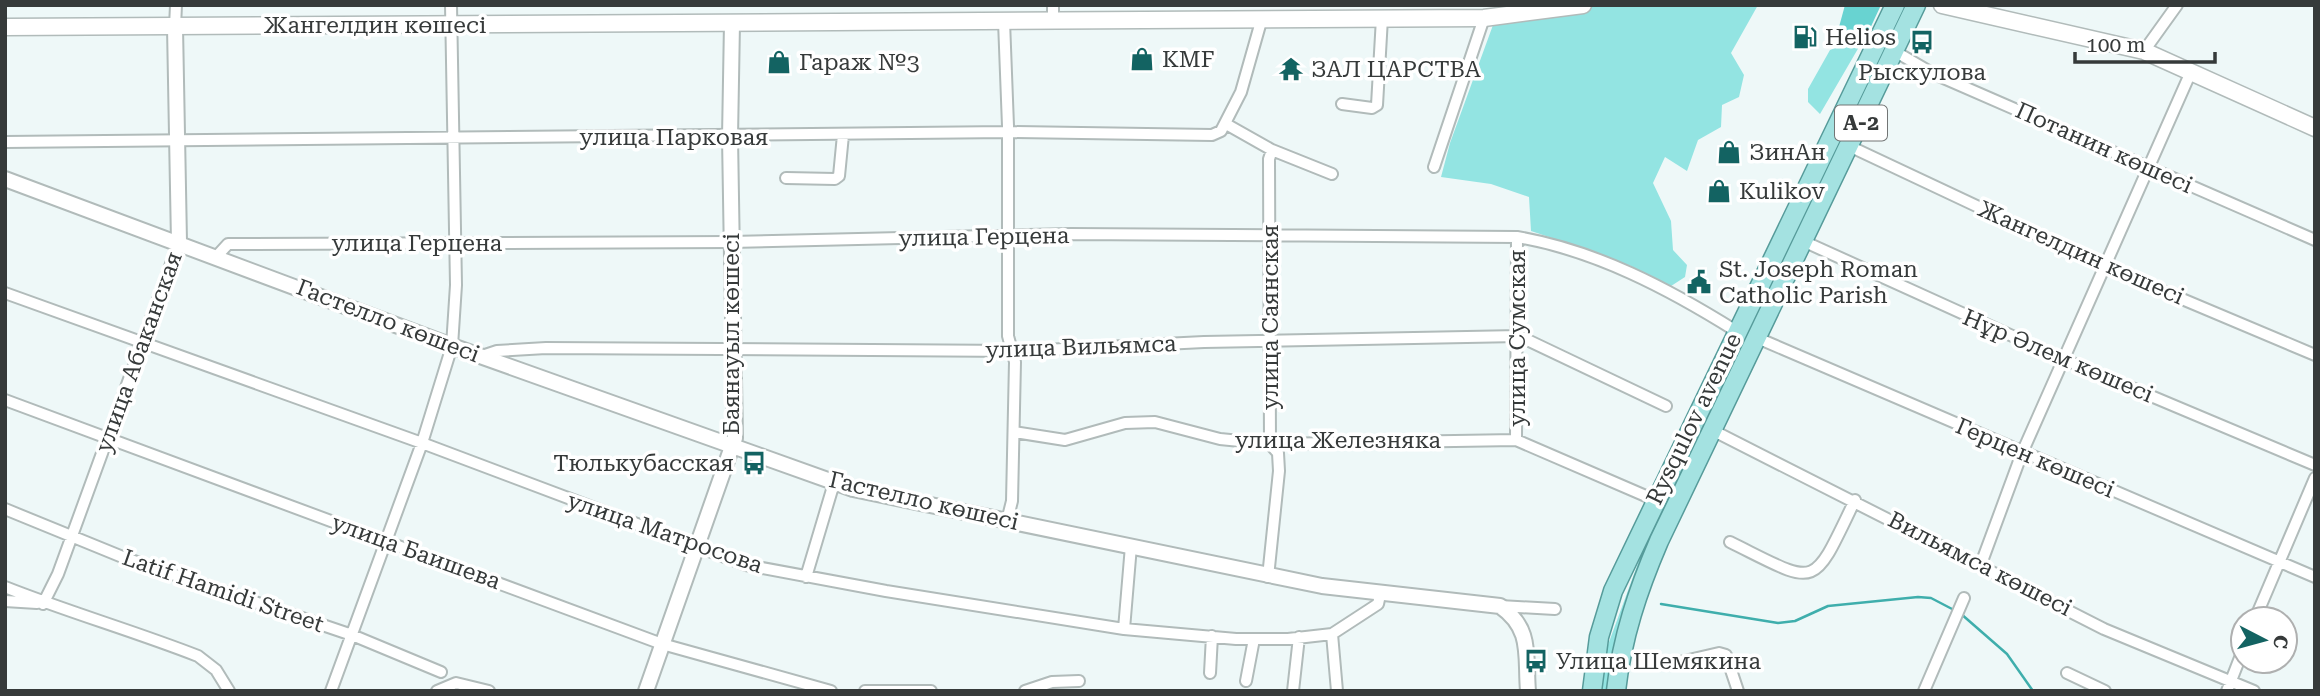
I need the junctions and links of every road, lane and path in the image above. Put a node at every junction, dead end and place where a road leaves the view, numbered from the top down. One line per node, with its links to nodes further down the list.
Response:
1 (176, 5): 17 (street, улица Абаканская)
2 (451, 5): 15 (street)
3 (732, 5): 14 (main road, Баянауыл көшесі)
4 (1583, 5): 12 (main road, Жангелдин көшесі)
5 (1895, 5): 32 (main road, Rysqulov avenue / A-2)
6 (1916, 5): 19 (main road, Rysqulov avenue / A-2)
7 (1942, 5): 18 (main road)
8 (2177, 5): 18 (street)
9 (1053, 13): 10 (main road, Жангелдин көшесі); 13 (main road, Жангелдин көшесі)
10 (1262, 18): 11 (main road, Жангелдин көшесі); 22 (street)
11 (1382, 18): 12 (main road, Жангелдин көшесі); 21 (street)
12 (1484, 18): 33 (street)
13 (1004, 21): 14 (main road, Жангелдин көшесі); 24 (street)
14 (732, 23): 15 (main road, Жангелдин көшесі); 26 (street, Баянауыл көшесі)
15 (451, 25): 17 (main road, Жангелдин көшесі); 27 (street)
16 (5, 27): 17 (main road, Жангелдин көшесі)
17 (175, 27): 29 (street, улица Абаканская)
18 (2144, 51): 20 (main road)
19 (1896, 52): 30 (main road, Rysqulov avenue / A-2); 34 (street, Потанин көшесі)
20 (2190, 74): 23 (main road); 34 (street)
21 (1342, 104)
22 (1226, 124): 24 (street, улица Парковая); 31 (street)
23 (2315, 128)
24 (1008, 132): 25 (street, улица Парковая); 38 (street)
25 (843, 135): 26 (street, улица Парковая); 36 (street)
26 (730, 137): 27 (street, улица Парковая); 44 (street, Баянауыл көшесі)
27 (452, 140): 29 (street, улица Парковая); 45 (street)
28 (5, 142): 29 (street, улица Парковая)
29 (177, 142): 43 (street, улица Абаканская)
30 (1849, 146): 42 (main road, Rysqulov avenue / A-2); 47 (street, Жангелдин көшесі)
31 (1272, 150): 35 (street); 39 (street, улица Саянская)
32 (1822, 158): 42 (main road); 48 (main road, Rysqulov avenue / A-2)
33 (1434, 167)
34 (2149, 167): 41 (street, Потанин көшесі); 47 (street)
35 (1332, 174)
36 (786, 178)
37 (5, 179): 43 (street, Гастелло көшесі)
38 (1007, 236): 39 (street, улица Герцена); 44 (street, улица Герцена); 57 (street)
39 (1270, 236): 40 (street, улица Герцена); 54 (street, улица Саянская)
40 (1517, 237): 50 (street, улица Герцена); 51 (street, улица Сумская)
41 (2315, 240)
42 (1803, 241): 52 (main road, Rysqulov avenue / A-2); 60 (street, Нұр Әлем көшесі)
43 (179, 242): 46 (street, Гастелло көшесі); 53 (street, улица Абаканская)
44 (731, 242): 45 (street, улица Герцена); 56 (street, Баянауыл көшесі)
45 (453, 243): 46 (street, улица Герцена); 55 (street)
46 (217, 256): 55 (street, Гастелло көшесі)
47 (2106, 267): 58 (street, Жангелдин көшесі); 60 (street)
48 (1760, 283): 50 (main road, Rysqulov avenue / A-2); 61 (main road)
49 (5, 293): 53 (street, улица Матросова)
50 (1736, 331): 62 (main road, Rysqulov avenue / A-2)
51 (1519, 336): 54 (street, улица Вильямса); 64 (street, улица Вильямса); 68 (street, улица Сумская)
52 (1755, 337): 61 (main road, Rysqulov avenue / A-2); 72 (street, Герцен көшесі)
53 (144, 342): 67 (street, улица Абаканская); 69 (street, улица Матросова)
54 (1271, 342): 57 (street, улица Вильямса); 70 (street, улица Саянская)
55 (452, 346): 59 (street, Гастелло көшесі); 69 (street)
56 (734, 351): 57 (street, улица Вильямса); 59 (street, улица Вильямса); 71 (street, Баянауыл көшесі)
57 (1012, 351): 66 (street)
58 (2315, 355)
59 (482, 356): 71 (street, Гастелло көшесі)
60 (2063, 359): 72 (street); 74 (street, Нұр Әлем көшесі)
61 (1741, 364): 65 (main road, Rysqulov avenue / A-2)
62 (1706, 393): 73 (main road); 77 (main road, Rysqulov avenue / A-2)
63 (5, 400): 67 (street, улица Баишева)
64 (1666, 406)
65 (1710, 429): 73 (main road, Rysqulov avenue / A-2); 78 (street, Вильямса көшесі)
66 (1013, 432): 70 (street, улица Железняка); 80 (street)
67 (107, 439): 81 (street, улица Абаканская); 82 (street, улица Баишева)
68 (1516, 440): 70 (street, улица Железняка); 77 (street, улица Железняка)
69 (422, 443): 82 (street); 85 (street, улица Матросова)
70 (1270, 444): 88 (street, улица Саянская)
71 (732, 447): 76 (street, Гастелло көшесі); 85 (street, Баянауыл көшесі)
72 (2022, 453): 86 (street, Герцен көшесі); 87 (street)
73 (1696, 460): 126 (main road, Rysqulov avenue / A-2)
74 (2315, 465)
75 (2315, 478): 86 (street)
76 (834, 483): 80 (street, Гастелло көшесі); 89 (street)
77 (1655, 500): 125 (main road, Rysqulov avenue / A-2)
78 (1855, 500): 83 (street); 87 (street, Вильямса көшесі)
79 (5, 509): 81 (street, Latif Hamidi Street)
80 (1007, 521): 84 (street, Гастелло көшесі)
81 (72, 537): 95 (street, улица Абаканская); 101 (street, Latif Hamidi Street)
82 (385, 541): 101 (street); 105 (street, улица Баишева)
83 (1730, 542)
84 (1132, 546): 88 (street, Гастелло көшесі); 99 (street)
85 (696, 547): 89 (street, улица Матросова); 105 (street, Баянауыл көшесі)
86 (2279, 561): 90 (street, Герцен көшесі); 96 (street)
87 (1981, 564): 112 (street, Вильямса көшесі)
88 (1268, 576): 92 (street, Гастелло көшесі)
89 (806, 577): 99 (street, улица Матросова)
90 (2315, 577)
91 (5, 587): 95 (street)
92 (1380, 595): 97 (street, Гастелло көшесі); 100 (street, улица Матросова)
93 (5, 601): 95 (street)
94 (1962, 602): 128 (street)
95 (43, 604): 113 (street)
96 (2261, 605)
97 (1500, 606): 98 (street); 124 (street)
98 (1555, 609)
99 (1124, 629): 102 (street, улица Матросова)
100 (1332, 634): 103 (street, улица Матросова); 123 (street)
101 (352, 635): 107 (street, Latif Hamidi Street); 114 (street)
102 (1212, 636): 104 (street, улица Матросова); 108 (street)
103 (1299, 637): 104 (street, улица Матросова); 122 (street)
104 (1254, 639): 111 (street)
105 (662, 644): 117 (street, Баянауыл көшесі); 118 (street, улица Баишева)
106 (1667, 665): 127 (street)
107 (441, 672)
108 (1210, 673)
109 (2067, 673): 129 (street)
110 (1079, 681): 121 (street)
111 (1245, 681)
112 (2229, 686): 130 (street, Вильямса көшесі)
113 (229, 691)
114 (331, 691)
115 (437, 691): 116 (street)
116 (489, 691)
117 (646, 691)
118 (831, 691)
119 (865, 691): 120 (street)
120 (931, 691)
121 (1025, 691)
122 (1293, 691)
123 (1337, 691)
124 (1528, 691)
125 (1592, 691)
126 (1616, 691)
127 (1738, 691)
128 (1924, 691)
129 (2105, 691)
130 (2254, 691)

